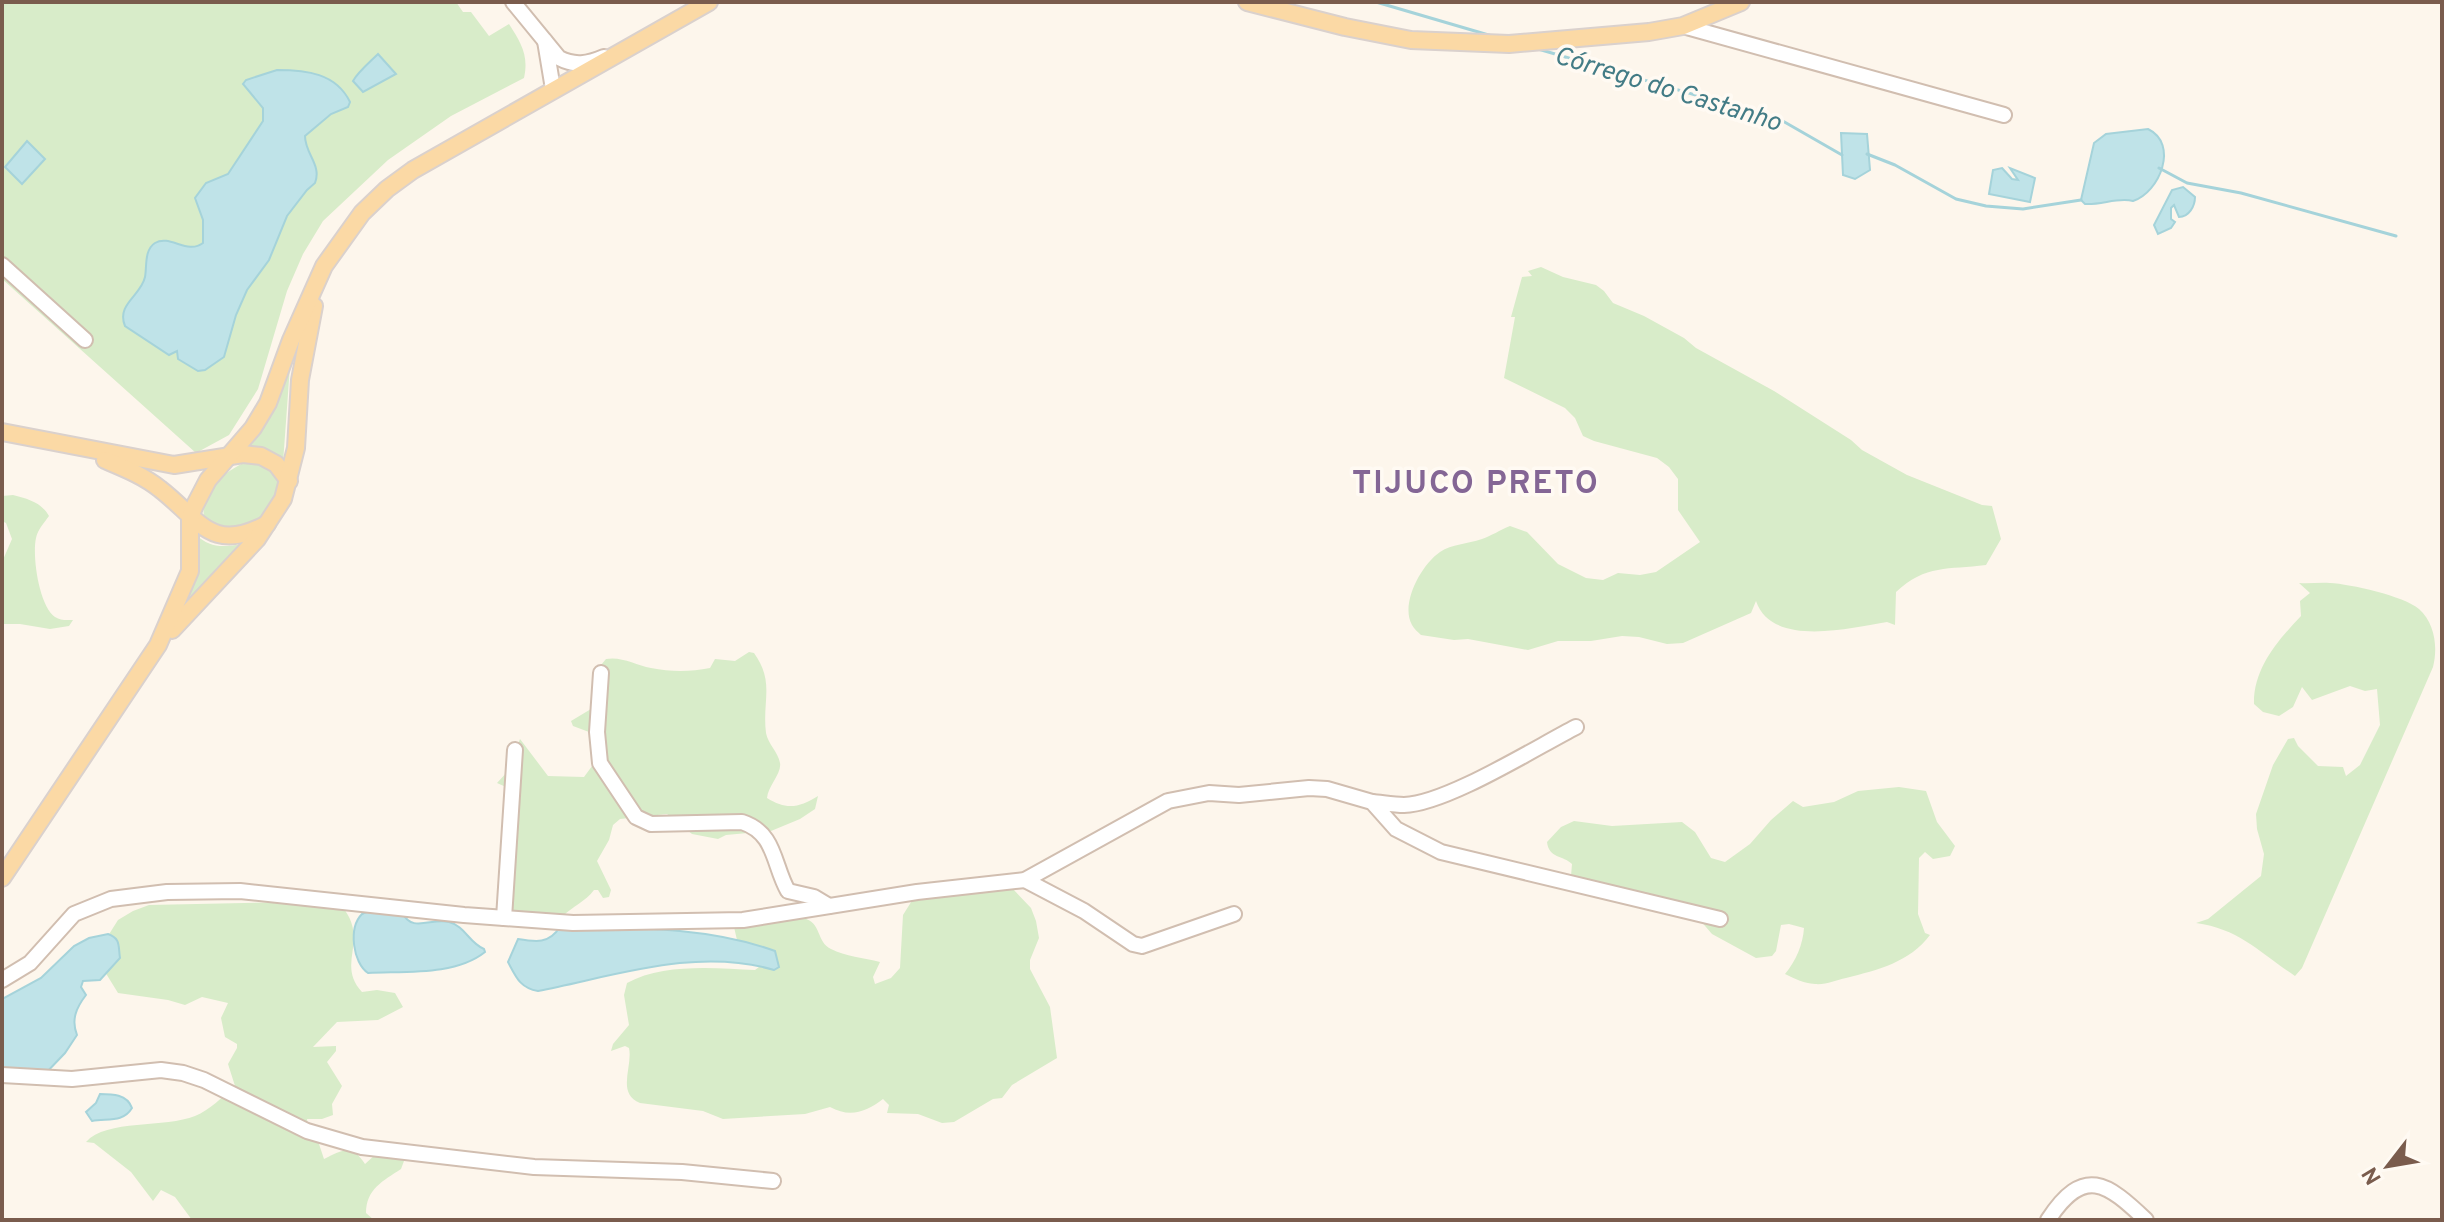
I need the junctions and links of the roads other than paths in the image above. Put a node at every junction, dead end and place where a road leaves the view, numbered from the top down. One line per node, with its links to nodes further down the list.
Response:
1 (513, 2): 6 (street)
2 (709, 2): 7 (main road)
3 (1247, 2): 5 (main road)
4 (1741, 2): 5 (main road)
5 (1683, 26): 9 (street)
6 (545, 41): 7 (street); 8 (street)
7 (618, 52): 8 (main road)
8 (553, 89): 10 (main road)
9 (2004, 115)
10 (333, 252): 15 (main road); 16 (main road)
11 (2, 265): 12 (street)
12 (85, 340)
13 (2, 432): 14 (main road)
14 (74, 447): 15 (main road); 17 (main road)
15 (227, 457): 16 (main road); 17 (main road)
16 (289, 481): 18 (main road)
17 (190, 517): 18 (main road); 19 (main road)
18 (271, 522): 19 (main road)
19 (158, 645): 24 (main road)
20 (601, 673): 26 (street)
21 (1576, 727): 23 (street)
22 (515, 750): 28 (street)
23 (1372, 802): 25 (street); 29 (street)
24 (2, 878)
25 (1025, 880): 26 (street); 27 (street)
26 (829, 906): 28 (street)
27 (1234, 914)
28 (504, 918): 30 (street)
29 (1720, 919)
30 (2, 980)
31 (2, 1075): 32 (street)
32 (773, 1181)
33 (2048, 1220): 34 (street)
34 (2146, 1220)

